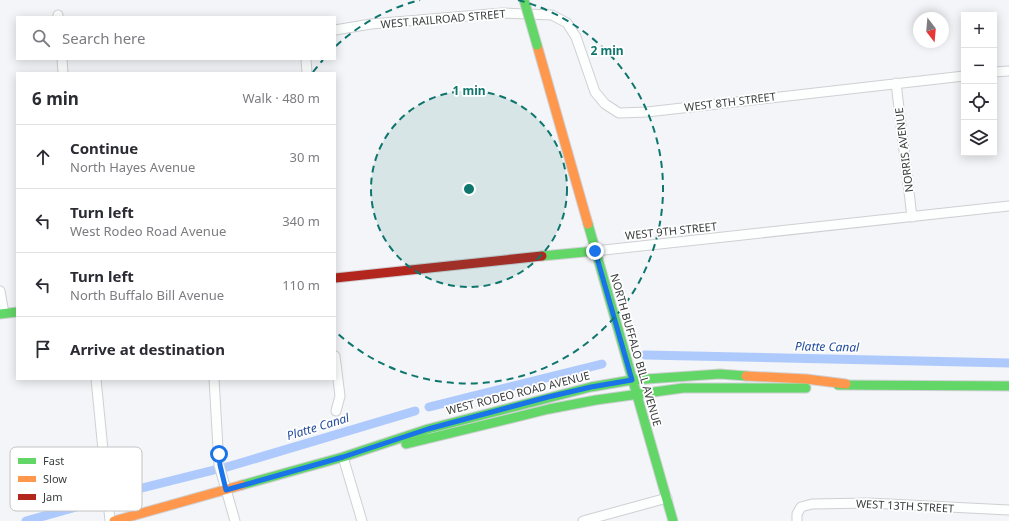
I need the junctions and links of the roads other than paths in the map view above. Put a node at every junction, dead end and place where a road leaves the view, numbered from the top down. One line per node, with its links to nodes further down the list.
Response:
1 (524, 0): 14 (main road, NORTH BUFFALO BILL AVENUE, bridge)
2 (552, 14): 3 (street, WEST RAILROAD STREET); 11 (street, WEST 8TH STREET)
3 (336, 30)
4 (62, 60): 7 (street)
5 (306, 60): 8 (street)
6 (1009, 71): 9 (street)
7 (63, 72)
8 (307, 72)
9 (997, 72)
10 (961, 76): 11 (street, WEST 8TH STREET)
11 (896, 83): 13 (street, NORRIS AVENUE)
12 (1009, 206): 13 (street, WEST 9TH STREET)
13 (912, 217): 14 (street, WEST 9TH STREET)
14 (595, 251): 15 (main road, WEST 9TH STREET); 22 (main road, NORTH BUFFALO BILL AVENUE)
15 (336, 278)
16 (0, 291): 18 (street)
17 (16, 312): 18 (main road)
18 (2, 314)
19 (336, 364): 26 (street)
20 (96, 380): 27 (street)
21 (214, 380): 29 (street)
22 (632, 380): 23 (main road, WEST RODEO ROAD AVENUE); 25 (main road, NORTH BUFFALO BILL AVENUE); 28 (main road, WEST RODEO ROAD AVENUE)
23 (846, 384): 24 (main road, WEST RODEO ROAD AVENUE); 25 (main road, WEST RODEO ROAD AVENUE)
24 (1009, 386)
25 (636, 394): 28 (main road, WEST RODEO ROAD AVENUE); 30 (main road, NORTH BUFFALO BILL AVENUE)
26 (336, 411)
27 (103, 447)
28 (343, 457): 29 (main road, WEST RODEO ROAD AVENUE); 36 (street)
29 (226, 490): 34 (main road, WEST RODEO ROAD AVENUE); 35 (street)
30 (667, 498): 37 (street); 38 (main road, NORTH BUFFALO BILL AVENUE)
31 (1009, 510): 39 (street, WEST 13TH STREET)
32 (109, 511): 33 (street)
33 (110, 521)
34 (114, 521)
35 (235, 521)
36 (362, 521)
37 (583, 521)
38 (673, 521)
39 (797, 521)

